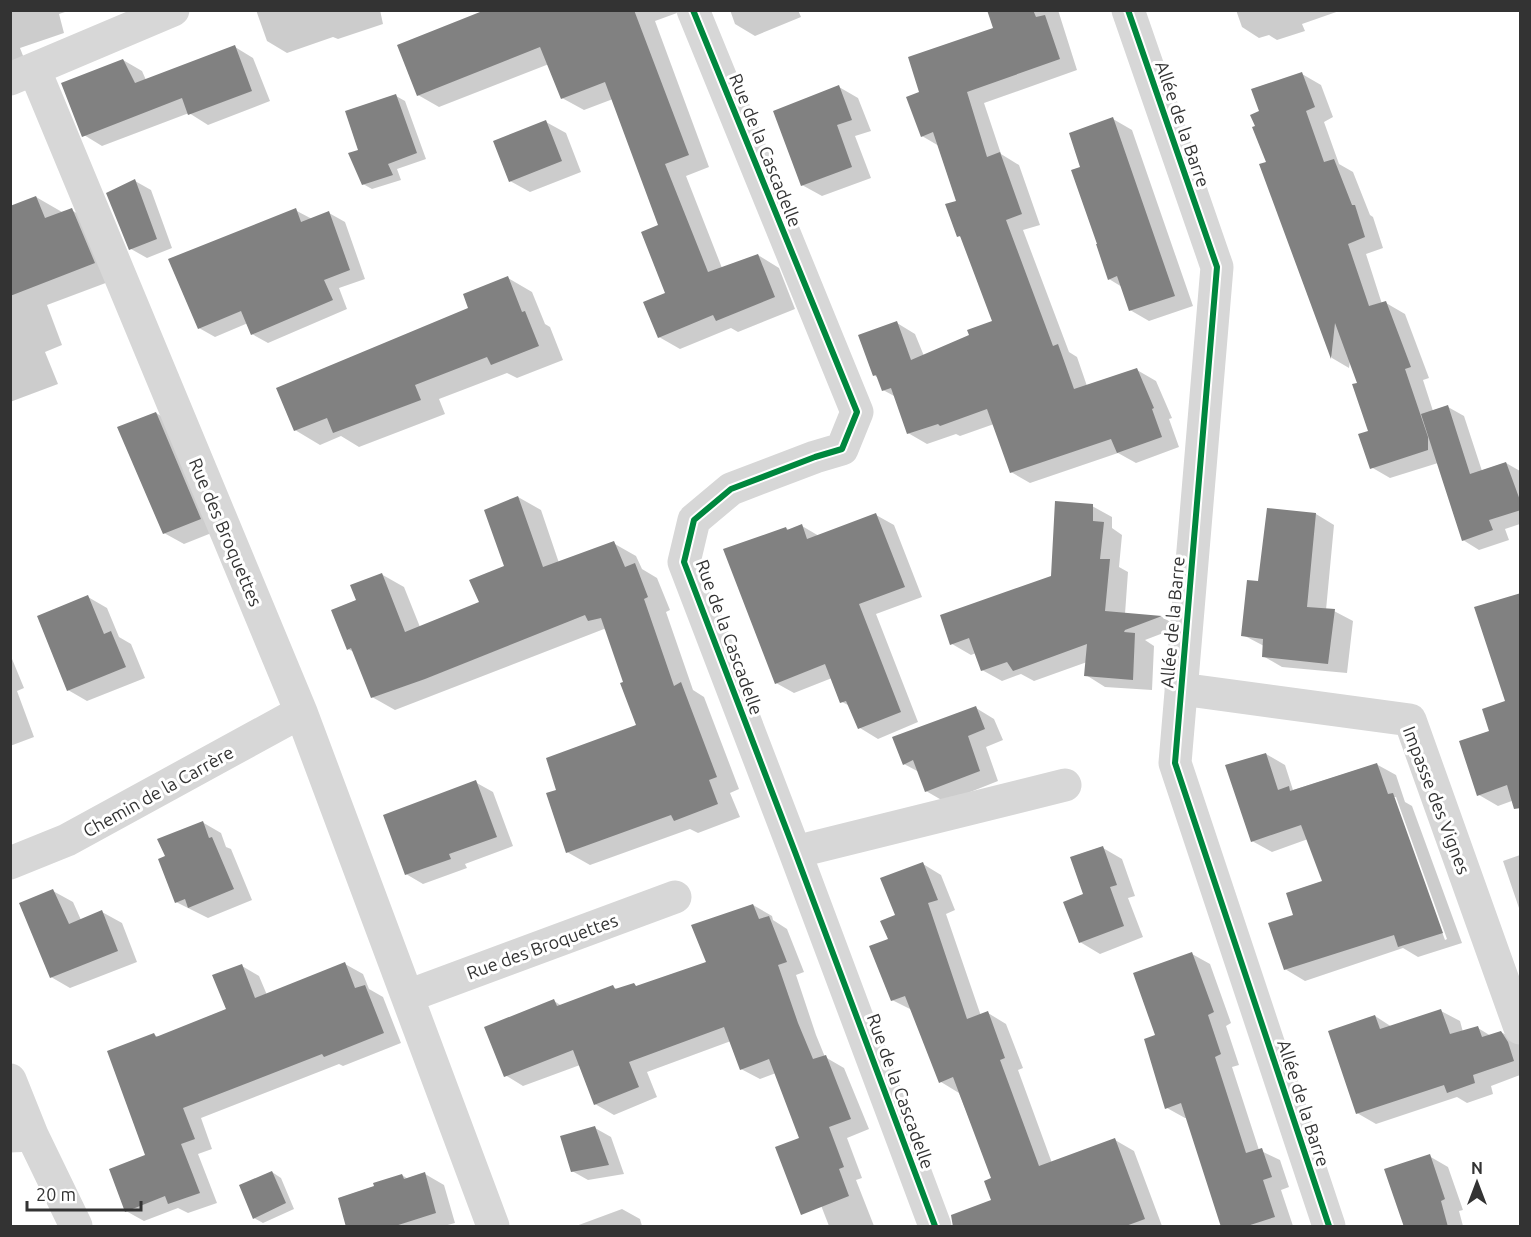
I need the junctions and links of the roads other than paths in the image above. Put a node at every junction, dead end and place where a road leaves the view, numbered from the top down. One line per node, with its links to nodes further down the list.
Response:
1 (172, 10): 4 (street)
2 (693, 10): 8 (street, Rue de la Cascadelle)
3 (1128, 10): 5 (street, Allée de la Barre)
4 (22, 75): 6 (street, Rue des Broquettes)
5 (1181, 690): 12 (street, Impasse des Vignes); 18 (street, Allée de la Barre)
6 (302, 712): 9 (street, Chemin de la Carrère); 11 (street, Rue des Broquettes)
7 (1065, 785): 8 (street)
8 (795, 852): 17 (street, Rue de la Cascadelle)
9 (10, 862)
10 (675, 897): 11 (street, Rue des Broquettes)
11 (408, 996): 16 (street, Rue des Broquettes)
12 (1521, 1028)
13 (10, 1080): 14 (street)
14 (21, 1136): 15 (street)
15 (76, 1227)
16 (493, 1227)
17 (935, 1227)
18 (1329, 1227)

